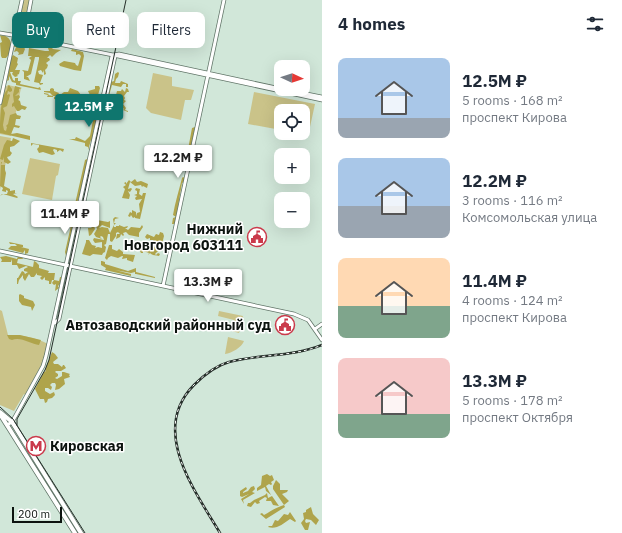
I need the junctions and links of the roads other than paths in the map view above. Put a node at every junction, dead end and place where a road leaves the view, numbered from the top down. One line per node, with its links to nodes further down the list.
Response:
1 (22, 0): 4 (street)
2 (31, 0): 5 (street)
3 (224, 0): 13 (street)
4 (19, 12)
5 (28, 12)
6 (0, 33): 7 (street)
7 (9, 35): 8 (street); 9 (street)
8 (12, 36)
9 (12, 41)
10 (64, 46): 12 (street)
11 (12, 48): 17 (street)
12 (113, 56): 13 (street); 19 (street)
13 (208, 74): 14 (street); 16 (street); 20 (street)
14 (274, 87)
15 (310, 96): 16 (street)
16 (322, 99)
17 (0, 103)
18 (0, 251): 19 (street)
19 (68, 265): 20 (street); 25 (street)
20 (163, 286): 22 (street)
21 (322, 324): 22 (street)
22 (315, 329): 23 (street)
23 (322, 340)
24 (0, 413): 25 (main road); 26 (main road)
25 (12, 422): 26 (street); 27 (main road)
26 (7, 425): 28 (main road)
27 (41, 470): 28 (main road); 29 (main road)
28 (36, 473): 30 (main road)
29 (65, 508): 30 (main road); 32 (main road)
30 (60, 510): 31 (main road)
31 (75, 533)
32 (81, 533)

